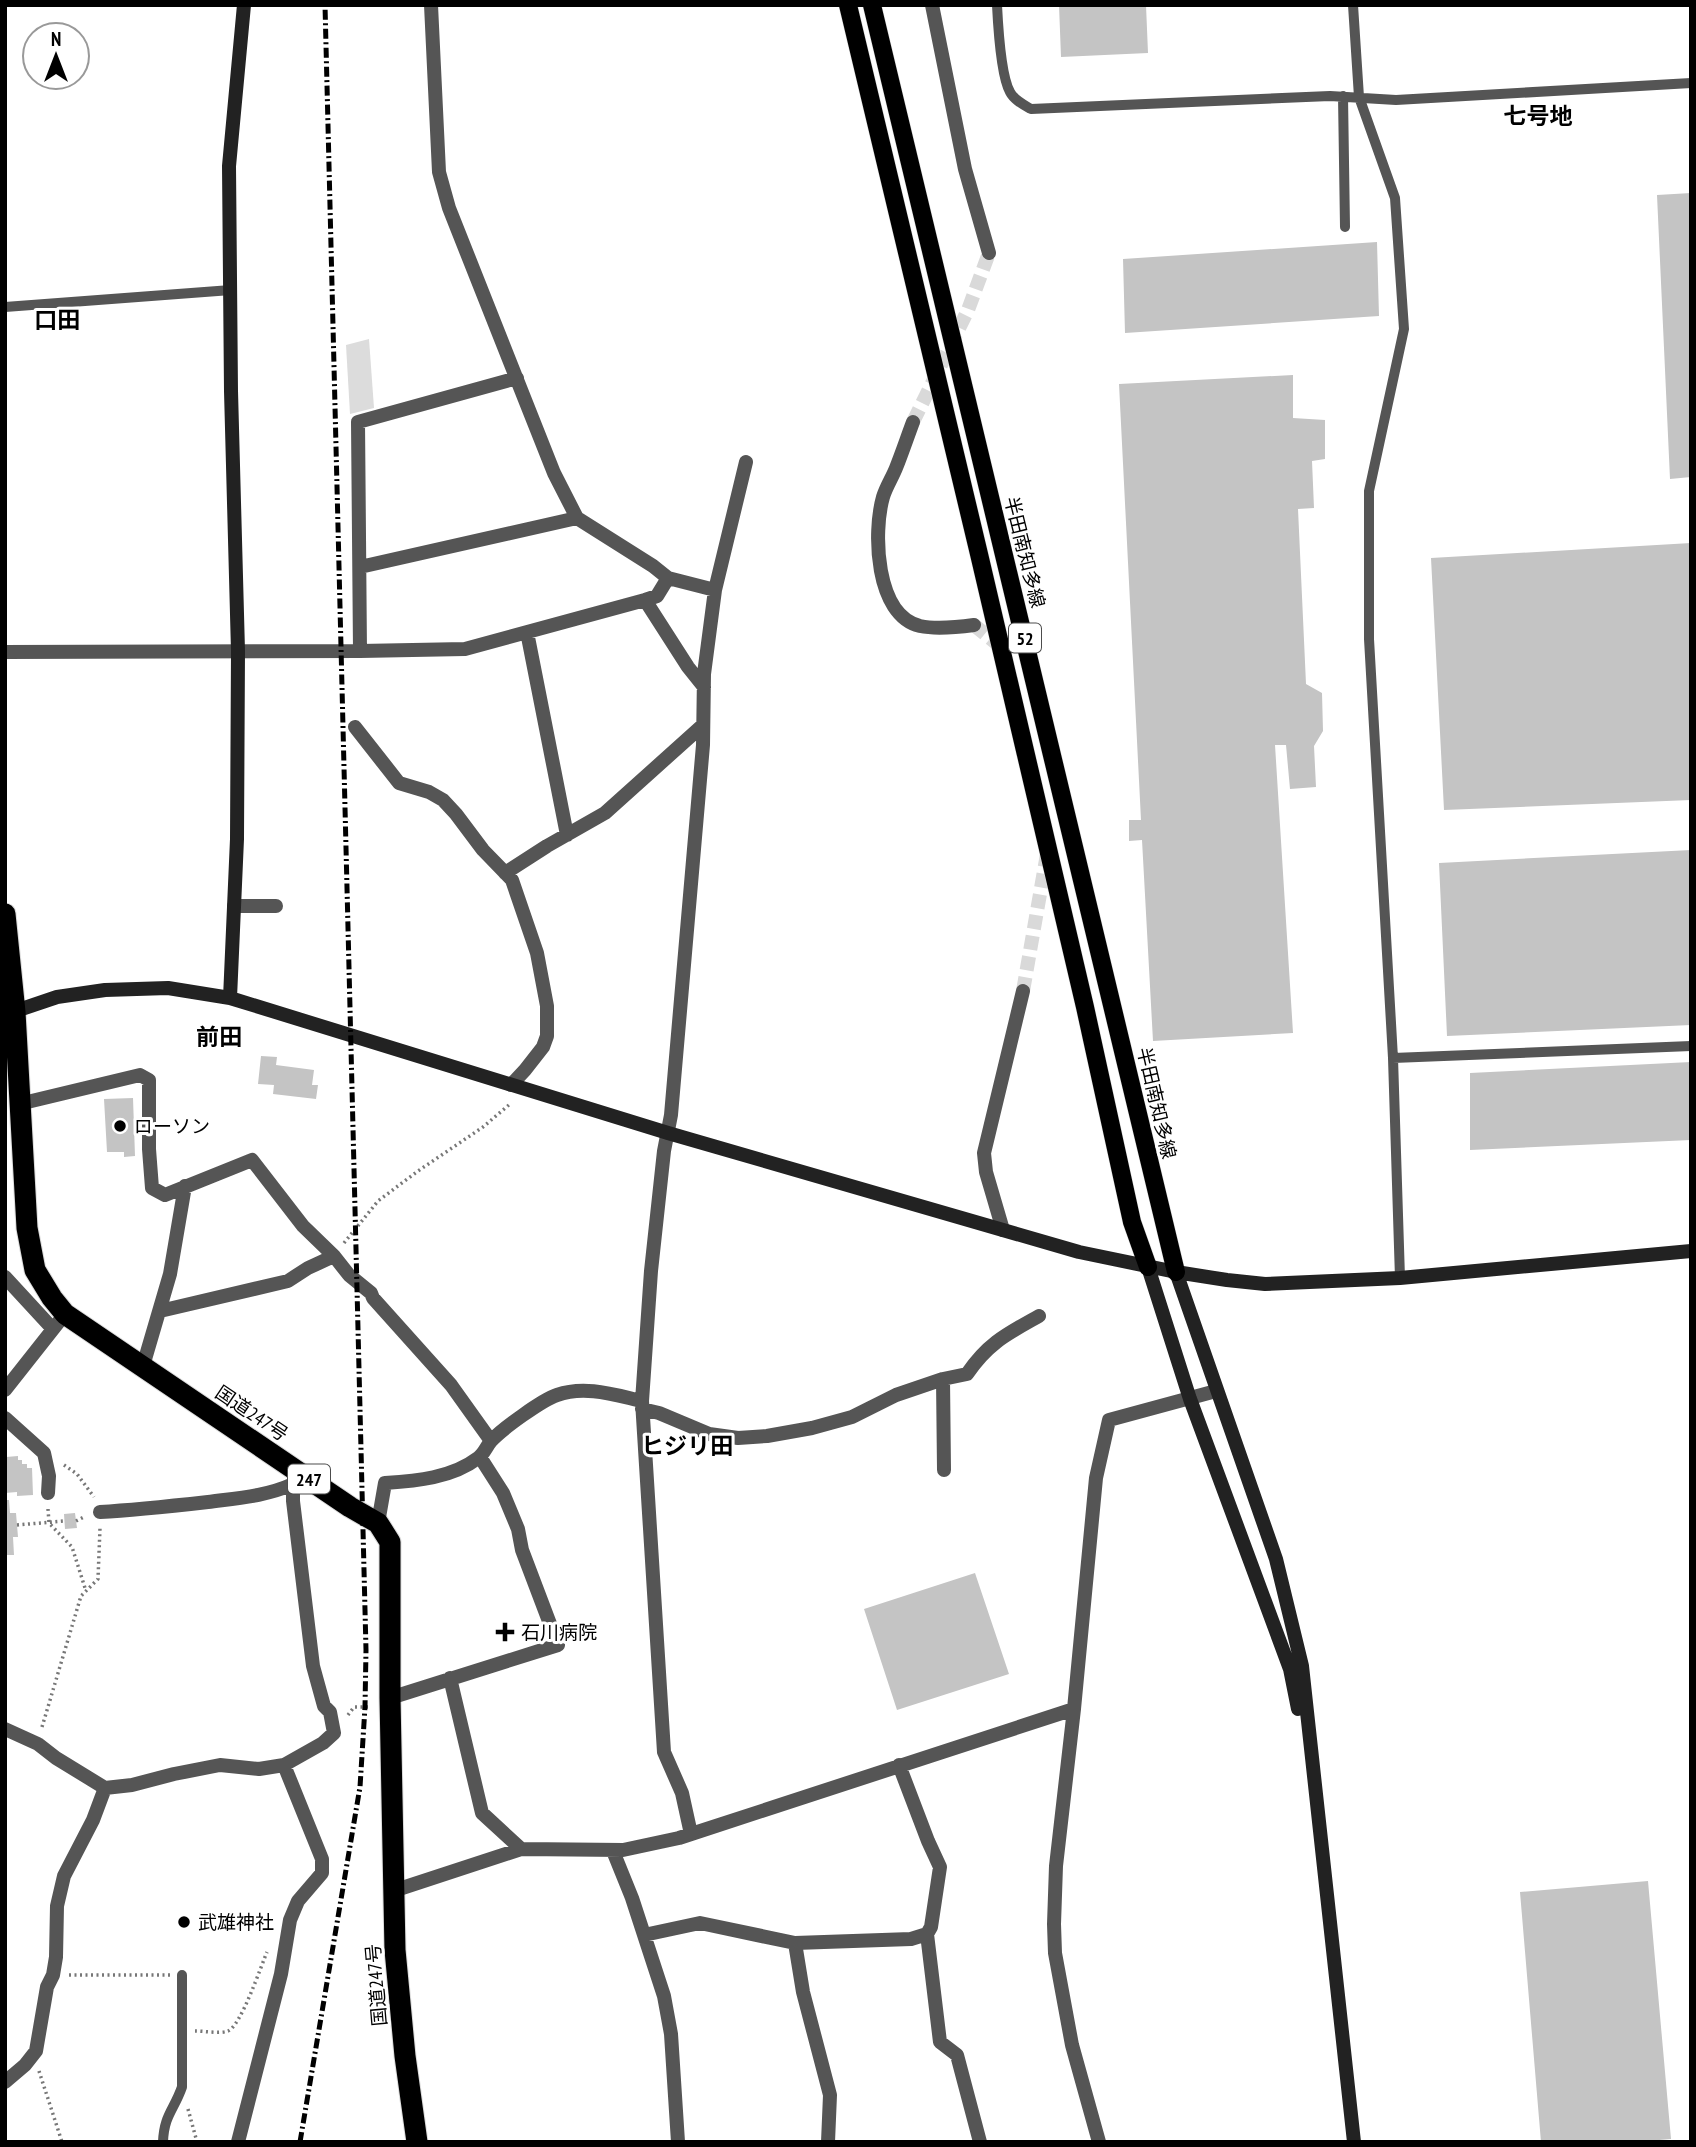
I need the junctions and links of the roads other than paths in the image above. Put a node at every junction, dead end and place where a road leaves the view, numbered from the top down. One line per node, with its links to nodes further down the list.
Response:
1 (244, 5): 13 (street)
2 (431, 5): 15 (street)
3 (848, 5): 48 (main road, 52)
4 (872, 5): 49 (main road, 半田南知多線 / 52)
5 (932, 5): 12 (street)
6 (997, 5): 9 (lane)
7 (1353, 5): 10 (lane)
8 (1691, 83): 10 (lane)
9 (1343, 96): 10 (lane); 11 (lane)
10 (1359, 97): 40 (lane)
11 (1345, 227)
12 (989, 253)
13 (231, 290): 14 (lane); 25 (street)
14 (5, 307)
15 (517, 379): 18 (street); 19 (street)
16 (913, 422): 23 (street)
17 (746, 462): 21 (street)
18 (577, 518): 19 (street); 20 (street)
19 (360, 567): 26 (street)
20 (668, 578): 21 (street); 22 (street)
21 (715, 590): 28 (street)
22 (645, 600): 24 (street); 28 (street)
23 (974, 625)
24 (527, 632): 26 (street); 31 (street)
25 (238, 651): 26 (street); 27 (street); 33 (street)
26 (360, 651)
27 (5, 652)
28 (704, 687): 29 (street)
29 (703, 725): 31 (street); 43 (street)
30 (355, 727): 32 (street)
31 (567, 835): 32 (street)
32 (505, 873): 41 (street)
33 (234, 906): 34 (street); 37 (street)
34 (276, 906)
35 (5, 914): 38 (highway, 国道247号 / 247)
36 (1023, 991): 45 (street)
37 (230, 998): 38 (street); 41 (street)
38 (10, 1013): 42 (highway, 国道247号 / 247)
39 (1691, 1046): 40 (lane)
40 (1393, 1058): 51 (lane)
41 (511, 1085): 43 (street)
42 (19, 1104): 44 (street); 54 (highway, 国道247号 / 247)
43 (668, 1133): 45 (street); 60 (street)
44 (185, 1186): 47 (street); 52 (street)
45 (1003, 1230): 48 (street)
46 (1691, 1251): 51 (street)
47 (334, 1256): 52 (street); 62 (street)
48 (1148, 1267): 49 (street); 59 (street)
49 (1176, 1272): 51 (street); 58 (street)
50 (5, 1277): 54 (street)
51 (1400, 1278)
52 (160, 1311): 55 (street)
53 (1039, 1316): 56 (street)
54 (58, 1321): 55 (highway, 国道247号 / 247); 57 (street)
55 (143, 1366): 65 (highway, 国道247号 / 247)
56 (943, 1379): 60 (street); 64 (street)
57 (5, 1390)
58 (1216, 1391): 59 (street); 76 (street)
59 (1190, 1399): 71 (street); 76 (street)
60 (642, 1405): 62 (street); 77 (street)
61 (5, 1418): 66 (street)
62 (491, 1441): 63 (street)
63 (481, 1457): 68 (street); 69 (street)
64 (944, 1470)
65 (297, 1479): 67 (street); 68 (highway, 国道247号 / 247); 73 (street)
66 (48, 1493)
67 (100, 1512)
68 (379, 1523): 70 (highway, 国道247号)
69 (450, 1678): 70 (street); 78 (street)
70 (381, 1702): 80 (highway, 国道247号)
71 (1074, 1709): 74 (street); 92 (street)
72 (5, 1729): 75 (street)
73 (284, 1765): 75 (street); 87 (street)
74 (899, 1765): 77 (street); 81 (street)
75 (105, 1788): 85 (street)
76 (1317, 1799): 93 (street)
77 (691, 1834): 79 (street)
78 (521, 1849): 79 (street); 80 (street)
79 (613, 1851): 82 (street)
80 (393, 1891): 88 (highway, 国道247号)
81 (927, 1934): 83 (street); 91 (street)
82 (644, 1935): 83 (street); 89 (street)
83 (795, 1943): 90 (street)
84 (182, 1975): 86 (lane)
85 (5, 2082)
86 (163, 2142)
87 (238, 2142)
88 (417, 2142)
89 (678, 2142)
90 (828, 2142)
91 (980, 2142)
92 (1099, 2142)
93 (1354, 2142)

